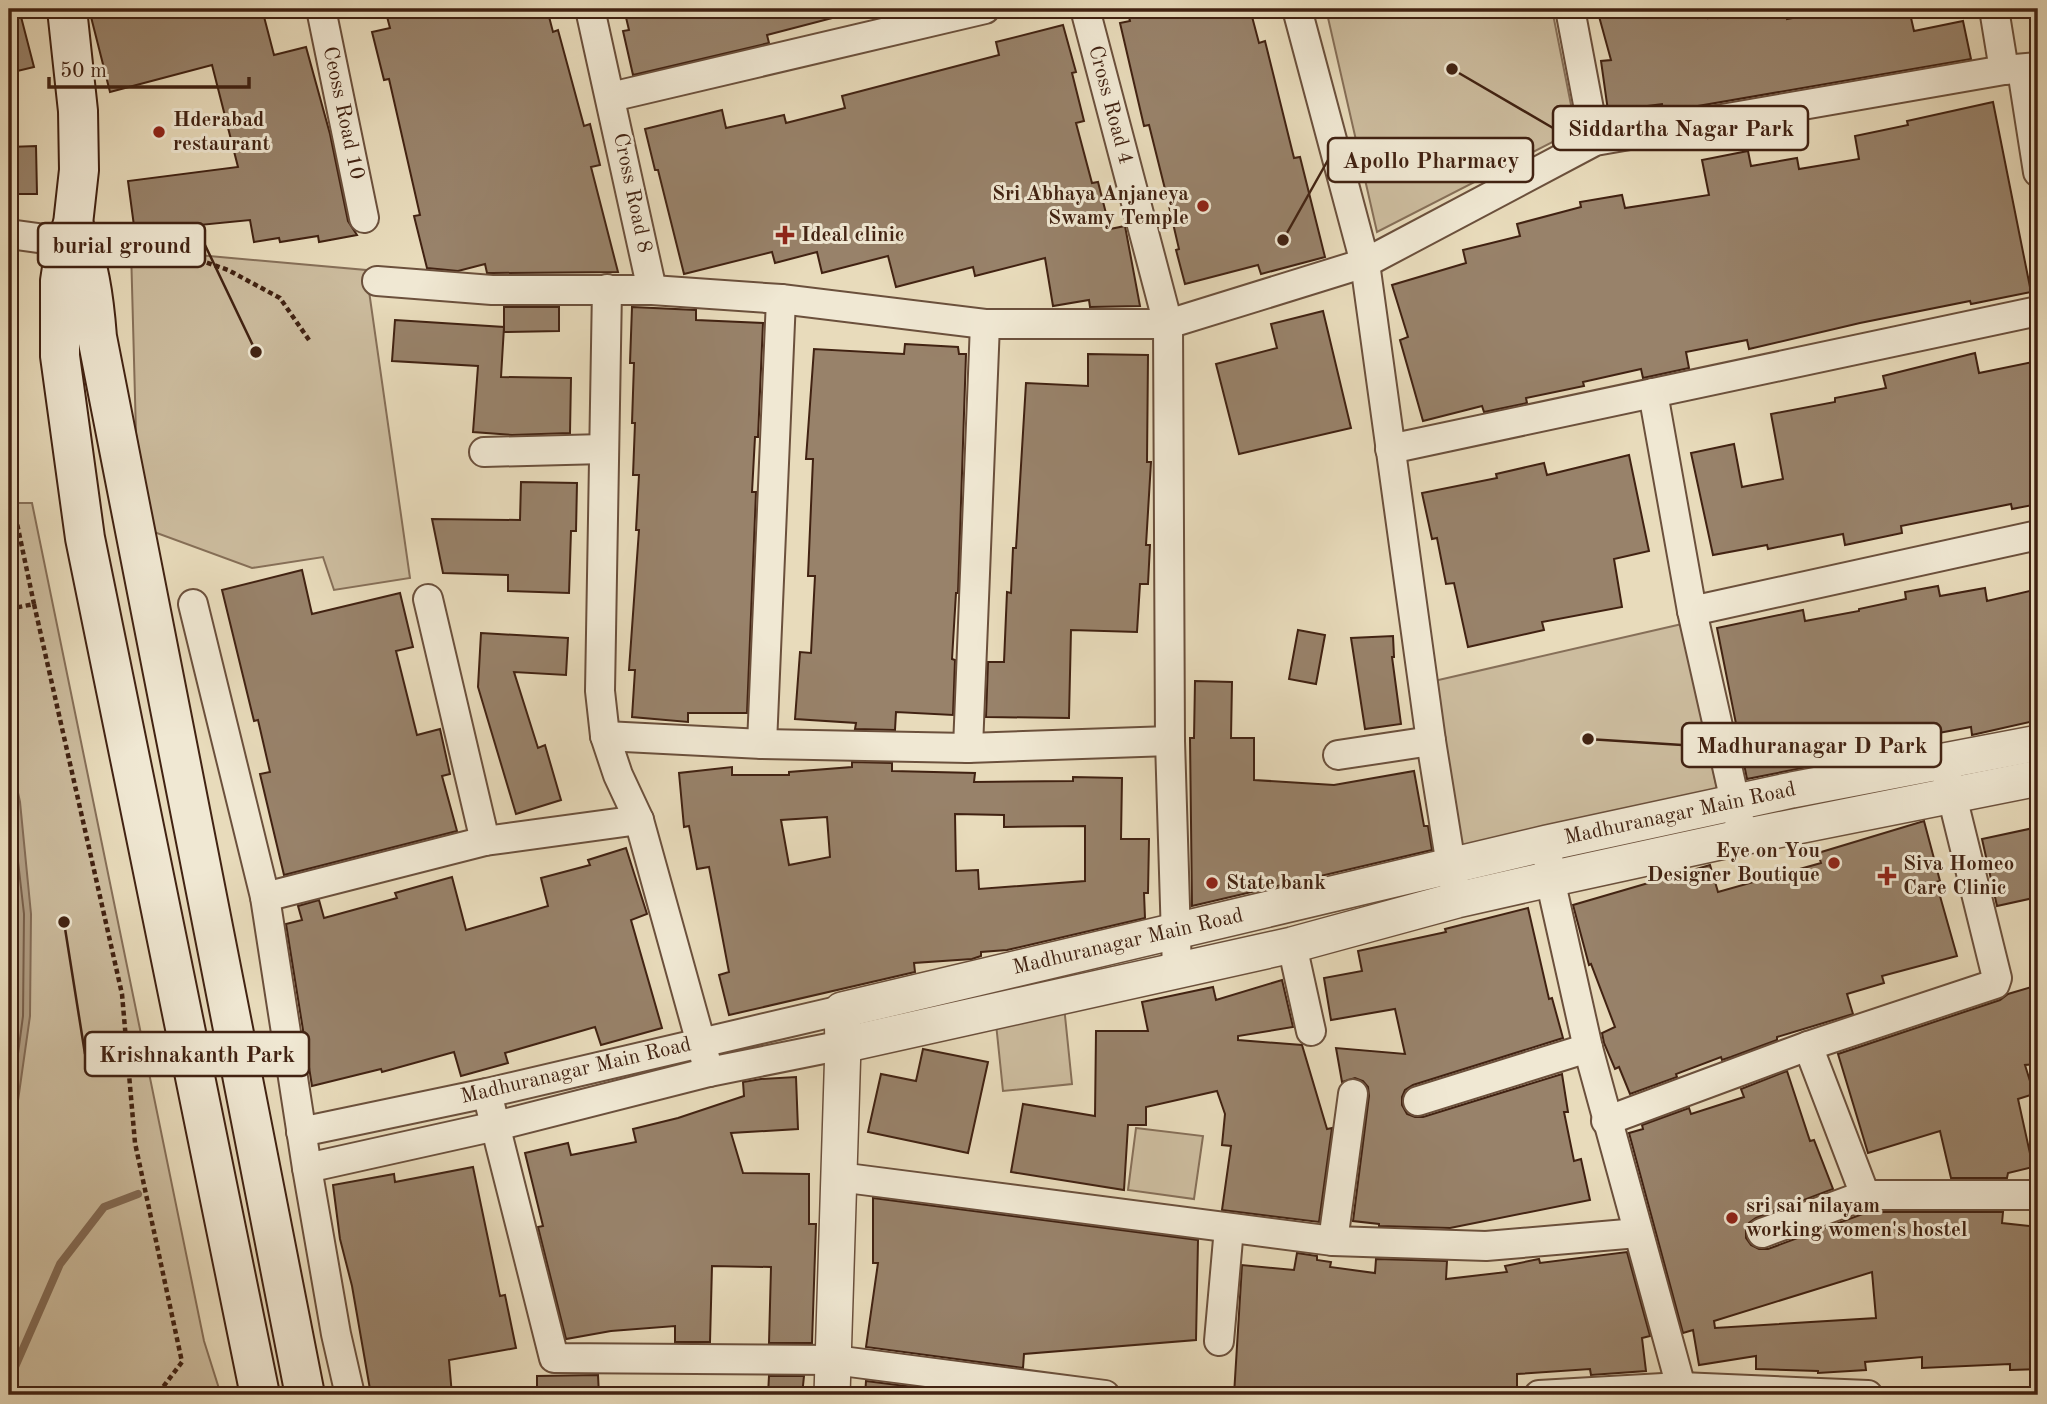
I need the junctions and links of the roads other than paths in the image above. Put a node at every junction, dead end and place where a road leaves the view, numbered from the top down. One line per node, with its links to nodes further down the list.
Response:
1 (67, 9): 15 (main road)
2 (321, 9): 13 (street, Ceoss Road 10)
3 (590, 9): 10 (street, Cross Road 8)
4 (985, 9): 10 (street)
5 (1085, 9): 23 (street, Cross Road 4)
6 (1297, 9): 16 (street)
7 (1570, 9): 11 (street)
8 (1994, 9): 9 (street)
9 (2021, 69): 11 (street); 12 (street)
10 (611, 97): 19 (street, Cross Road 8)
11 (1595, 141): 16 (street)
12 (2038, 172)
13 (364, 218)
14 (9, 234): 15 (street)
15 (74, 237): 79 (main road); 80 (main road)
16 (1365, 263): 23 (street); 26 (street)
17 (377, 281): 18 (street)
18 (607, 289): 19 (street); 25 (street)
19 (652, 290): 20 (street)
20 (781, 299): 22 (street); 36 (street)
21 (2038, 311): 24 (street)
22 (985, 324): 23 (street); 37 (street)
23 (1168, 324): 33 (street, Cross Road 4)
24 (1653, 393): 26 (street); 31 (street)
25 (604, 449): 27 (street); 32 (street)
26 (1390, 449): 34 (street)
27 (484, 452)
28 (2038, 535): 31 (street)
29 (428, 600): 45 (street)
30 (193, 604): 49 (street)
31 (1692, 611): 42 (street)
32 (606, 736): 36 (street); 43 (street)
33 (1170, 741): 37 (street); 51 (street, Cross Road 4)
34 (1431, 741): 38 (street); 47 (street)
35 (2038, 743): 39 (street, Madhuranagar Main Road)
36 (762, 744): 37 (street)
37 (968, 748)
38 (1338, 755)
39 (1944, 761): 41 (street); 42 (street, Madhuranagar Main Road)
40 (2038, 778): 41 (street, Madhuranagar Main Road)
41 (1951, 794): 44 (street, Madhuranagar Main Road); 58 (street)
42 (1733, 802): 44 (street); 46 (street, Madhuranagar Main Road)
43 (639, 820): 45 (street); 56 (street)
44 (1743, 837): 48 (street, Madhuranagar Main Road)
45 (485, 841): 49 (street)
46 (1547, 843): 47 (street, Madhuranagar Main Road); 48 (street)
47 (1451, 865): 50 (street); 51 (street, Madhuranagar Main Road)
48 (1550, 879): 50 (street, Madhuranagar Main Road); 59 (street)
49 (265, 897): 66 (street)
50 (1458, 900): 52 (street, Madhuranagar Main Road)
51 (1176, 931): 53 (street, Cross Road 4); 54 (street, Madhuranagar Main Road)
52 (1292, 945): 53 (street, Madhuranagar Main Road); 55 (street)
53 (1177, 971): 57 (street, Madhuranagar Main Road)
54 (842, 1010): 56 (street, Madhuranagar Main Road); 57 (street)
55 (1311, 1031)
56 (701, 1042): 60 (street); 61 (street, Madhuranagar Main Road)
57 (843, 1045): 60 (street, Madhuranagar Main Road); 68 (street)
58 (1808, 1046): 64 (street); 69 (street)
59 (1588, 1048): 63 (street); 64 (street)
60 (709, 1072): 65 (street, Madhuranagar Main Road)
61 (487, 1093): 65 (street); 66 (street, Madhuranagar Main Road)
62 (1353, 1094): 74 (street)
63 (1418, 1101)
64 (1606, 1121): 72 (street)
65 (496, 1126): 67 (street, Madhuranagar Main Road); 76 (street)
66 (301, 1132): 67 (street)
67 (307, 1168): 81 (street)
68 (839, 1177): 71 (street); 76 (street)
69 (1865, 1195): 70 (street); 73 (street)
70 (2038, 1195)
71 (1229, 1228): 74 (street); 75 (street)
72 (1638, 1233): 74 (street); 77 (street)
73 (1762, 1233)
74 (1333, 1241)
75 (1219, 1341)
76 (834, 1360): 82 (street); 83 (street)
77 (1681, 1387): 78 (street); 85 (street)
78 (1589, 1394): 84 (street)
79 (260, 1395)
80 (305, 1395)
81 (350, 1395)
82 (832, 1395)
83 (1105, 1395)
84 (1539, 1395)
85 (1868, 1395)

